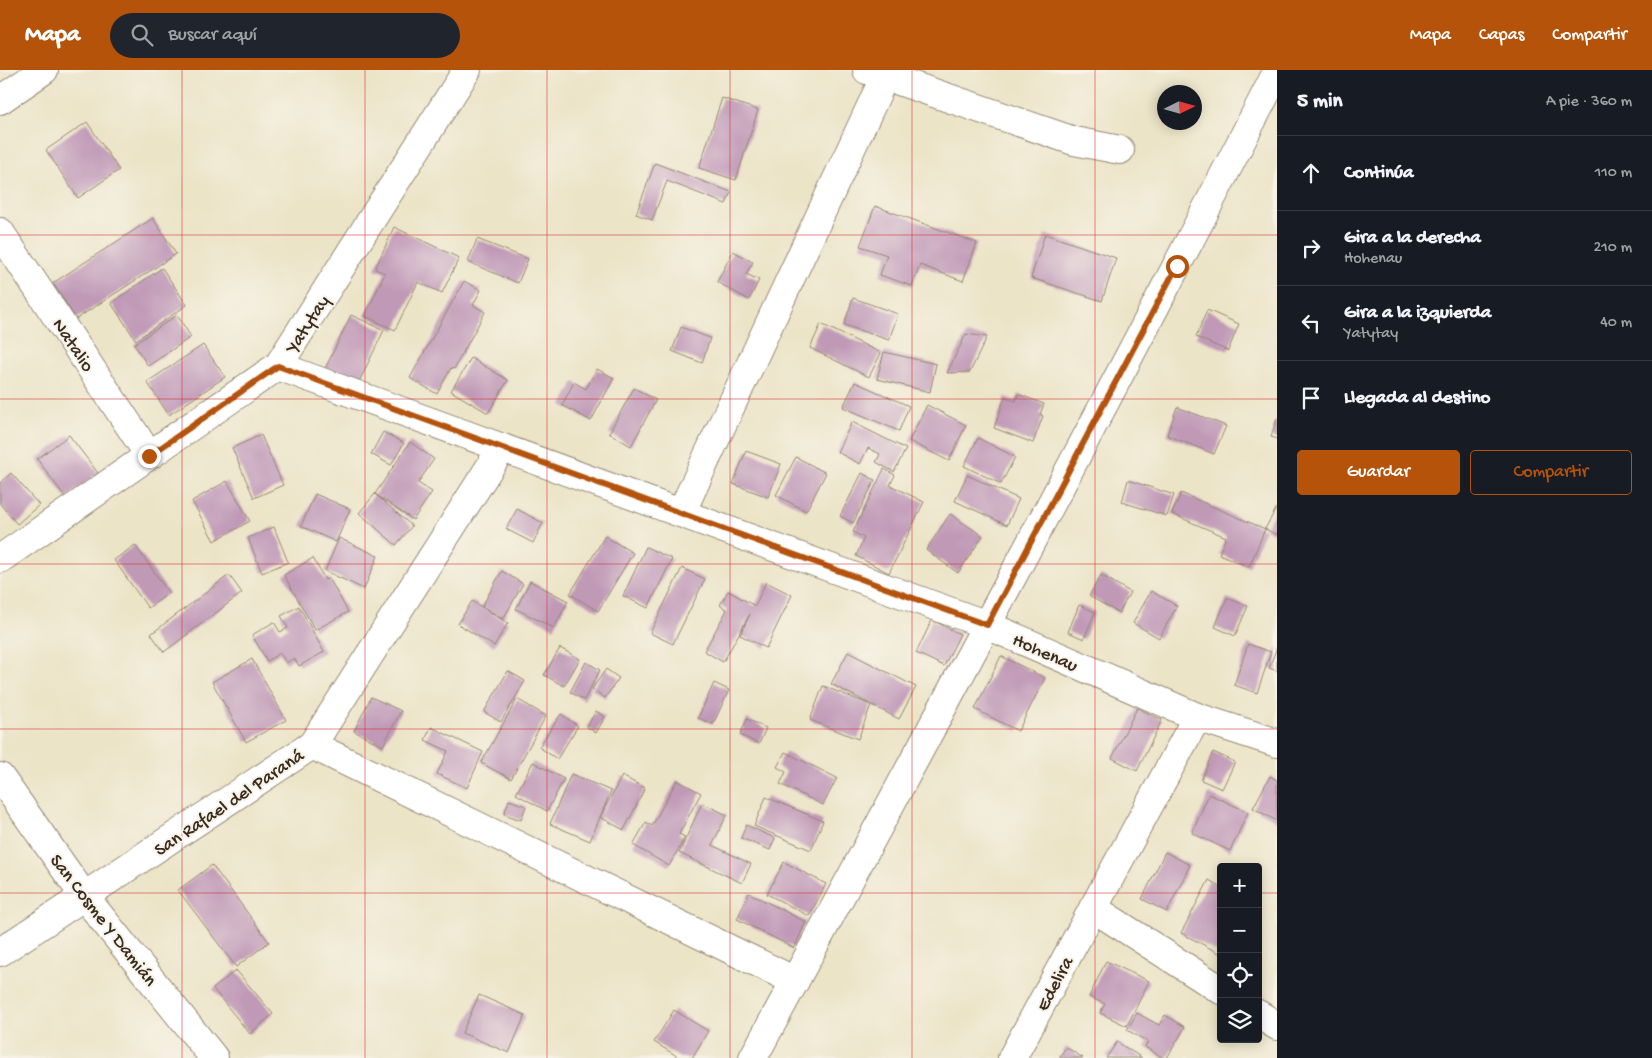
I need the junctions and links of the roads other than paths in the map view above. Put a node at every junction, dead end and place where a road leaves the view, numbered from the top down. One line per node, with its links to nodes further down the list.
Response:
1 (44, 70): 5 (street)
2 (467, 70): 8 (street, Yatytay)
3 (1277, 72): 13 (street)
4 (876, 73): 6 (street); 11 (street)
5 (0, 100)
6 (1120, 150)
7 (0, 232): 10 (street, Natalio)
8 (278, 366): 9 (street, Hohenau); 10 (street, Yatytay)
9 (502, 448): 11 (street, Hohenau); 16 (street, San Rafael del Paraná)
10 (149, 456): 12 (street, Yatytay)
11 (680, 513): 13 (street, Hohenau)
12 (0, 559)
13 (987, 625): 14 (street, Hohenau); 21 (street)
14 (1197, 717): 15 (street, Hohenau); 19 (street, Edelira)
15 (1277, 743)
16 (312, 745): 18 (street, San Rafael del Paraná); 21 (street)
17 (0, 777): 18 (street, San Cosme Y Damián)
18 (84, 896): 20 (street, San Rafael del Paraná); 25 (street, San Cosme Y Damián)
19 (1093, 908): 22 (street); 27 (street, Edelira)
20 (0, 952)
21 (795, 981): 26 (street)
22 (1217, 987)
23 (1262, 1017): 24 (street)
24 (1277, 1026)
25 (213, 1058)
26 (753, 1058)
27 (1012, 1058)

